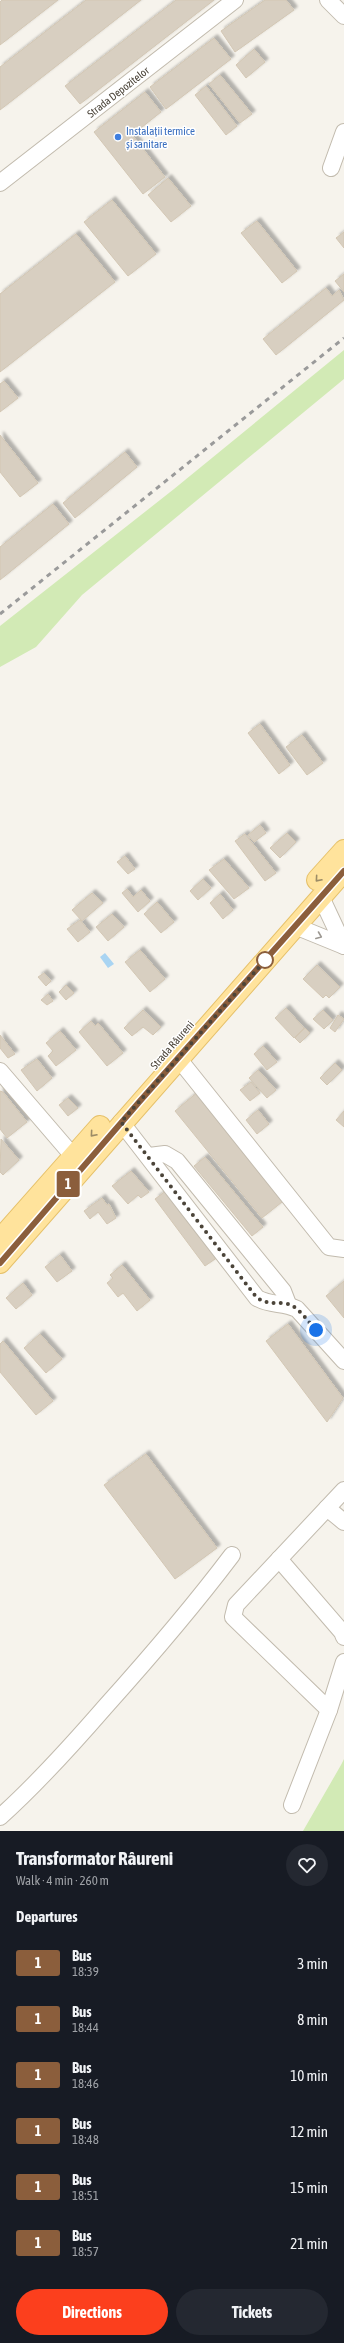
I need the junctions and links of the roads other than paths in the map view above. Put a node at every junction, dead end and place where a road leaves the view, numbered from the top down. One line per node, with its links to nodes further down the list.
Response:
1 (235, 0): 6 (street, Strada Depozitelor)
2 (328, 0): 3 (street)
3 (344, 16)
4 (344, 132): 5 (street)
5 (330, 168)
6 (0, 183)
7 (344, 850): 14 (main road, Strada Râureni, one-way to 14)
8 (344, 871): 9 (main road, Strada Râureni)
9 (321, 897): 10 (main road, Strada Râureni); 10 (street, one-way to 9)
10 (295, 926): 11 (main road, Strada Râureni)
11 (178, 1058): 13 (main road, Strada Râureni); 17 (street)
12 (0, 1071): 14 (street)
13 (121, 1122): 15 (street); 18 (main road, Strada Râureni)
14 (73, 1156): 16 (main road, Strada Râureni)
15 (149, 1156): 19 (street); 19 (street)
16 (0, 1240)
17 (344, 1248)
18 (0, 1263)
19 (288, 1304): 20 (street)
20 (344, 1361)
21 (344, 1490): 22 (street)
22 (327, 1508): 23 (street); 25 (street)
23 (344, 1522)
24 (232, 1555): 30 (street)
25 (279, 1559): 26 (street); 28 (street)
26 (344, 1637)
27 (344, 1662): 28 (street)
28 (329, 1710): 29 (street)
29 (292, 1805)
30 (0, 1817)

